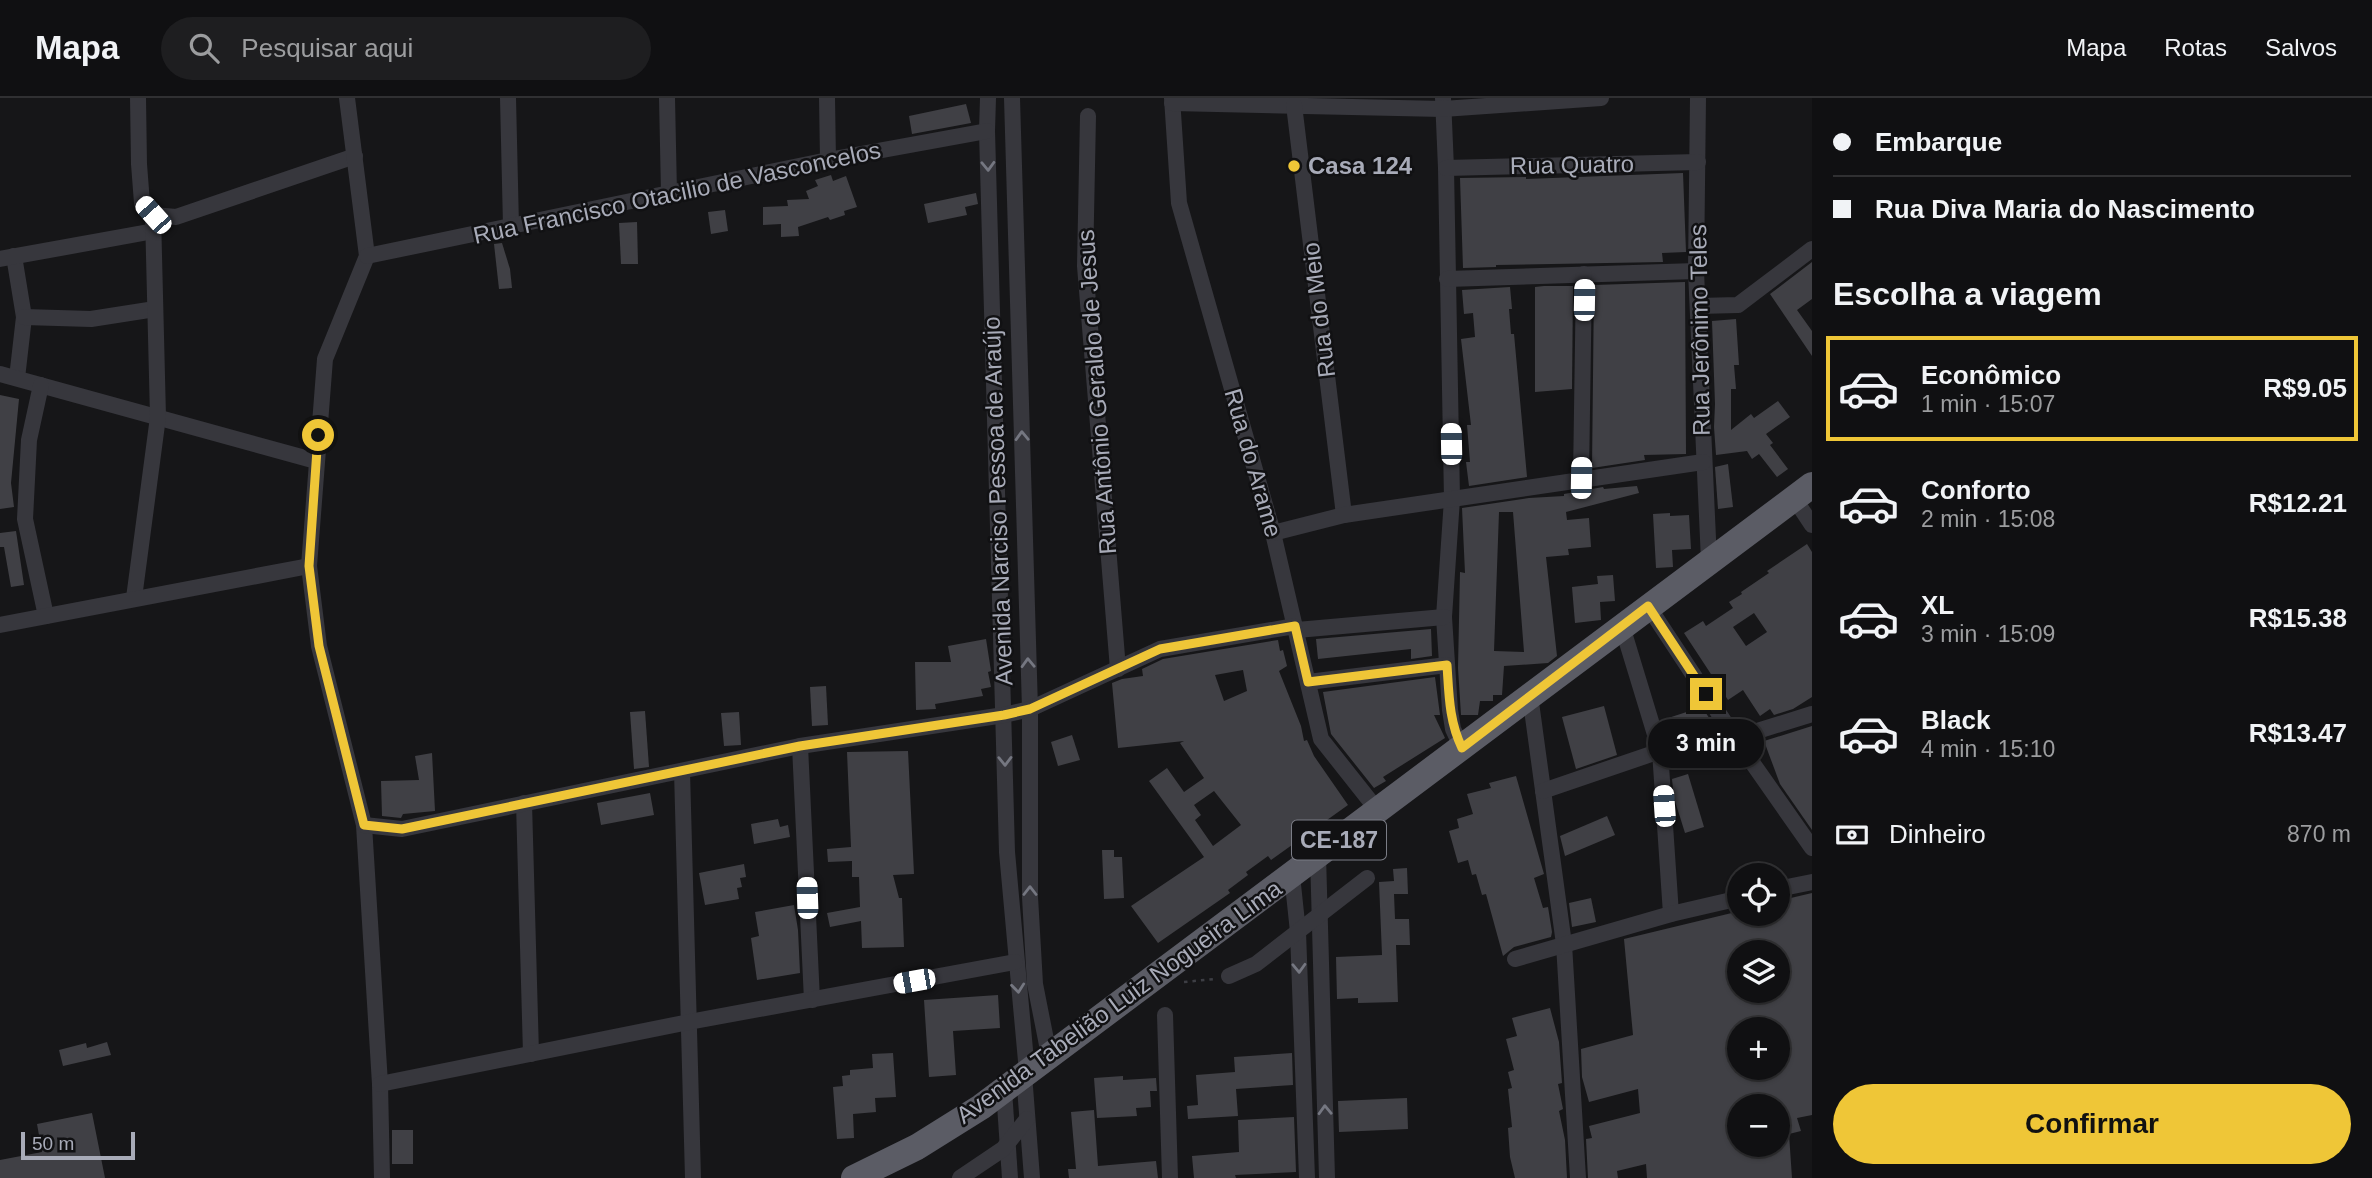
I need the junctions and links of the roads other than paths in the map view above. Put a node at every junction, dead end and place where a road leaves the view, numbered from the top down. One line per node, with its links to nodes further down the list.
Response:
1 (138, 98): 20 (street)
2 (347, 98): 15 (street)
3 (508, 98): 21 (street)
4 (667, 98): 19 (street)
5 (827, 98): 16 (street)
6 (988, 98): 14 (street, Avenida Narciso Pessoa de Araújo)
7 (1012, 98): 56 (street, Avenida Narciso Pessoa de Araújo, one-way to 7)
8 (1601, 98): 11 (street)
9 (1698, 98): 17 (street, Rua Jerônimo Teles)
10 (1172, 100): 12 (street); 42 (street, Rua do Arame)
11 (1443, 103): 12 (street); 18 (street)
12 (1294, 105): 40 (street, Rua do Meio)
13 (1088, 116): 53 (street, Rua Antônio Geraldo de Jesus)
14 (987, 131): 16 (street, Rua Francisco Otacilio de Vasconcelos); 58 (street, Avenida Narciso Pessoa de Araújo, one-way to 58)
15 (355, 156): 20 (street); 24 (street)
16 (828, 160): 19 (street, Rua Francisco Otacilio de Vasconcelos)
17 (1698, 162): 18 (street, Rua Quatro); 25 (street, Rua Jerônimo Teles)
18 (1446, 168): 27 (street)
19 (669, 193): 21 (street, Rua Francisco Otacilio de Vasconcelos)
20 (153, 223): 23 (street); 29 (street)
21 (511, 226): 24 (street, Rua Francisco Otacilio de Vasconcelos)
22 (1812, 249): 28 (street)
23 (7, 257): 30 (street)
24 (367, 257): 35 (street)
25 (1696, 271): 26 (street); 28 (street, Rua Jerônimo Teles)
26 (1584, 274): 27 (street); 37 (street)
27 (1447, 279): 39 (street)
28 (1698, 306): 36 (street, Rua Jerônimo Teles)
29 (155, 309): 30 (street); 34 (street)
30 (24, 317): 32 (street)
31 (0, 374): 32 (street)
32 (17, 378): 33 (street)
33 (41, 385): 34 (street); 47 (street)
34 (158, 417): 35 (street); 45 (street)
35 (316, 461): 44 (street)
36 (1703, 462): 37 (street); 43 (street, Rua Jerônimo Teles)
37 (1581, 478): 39 (street)
38 (1803, 491): 41 (street); 43 (highway, Avenida Tabelião Luiz Nogueira Lima / CE-187)
39 (1452, 499): 40 (street); 48 (street)
40 (1344, 515): 42 (street)
41 (1812, 525)
42 (1273, 533): 51 (street, Rua do Arame)
43 (1709, 561): 46 (highway, Avenida Tabelião Luiz Nogueira Lima / CE-187)
44 (309, 566): 45 (street); 67 (street)
45 (134, 598): 47 (street)
46 (1648, 606): 50 (highway, Avenida Tabelião Luiz Nogueira Lima / CE-187); 59 (street)
47 (47, 616): 49 (street)
48 (1444, 617): 51 (street); 52 (street)
49 (0, 625)
50 (1622, 626): 55 (highway, Avenida Tabelião Luiz Nogueira Lima / CE-187); 62 (street)
51 (1296, 628): 53 (street); 54 (street, Rua do Arame)
52 (1447, 665): 54 (street); 61 (street)
53 (1118, 669): 56 (street)
54 (1308, 682): 66 (street, Rua do Arame)
55 (1530, 695): 61 (highway, Avenida Tabelião Luiz Nogueira Lima / CE-187); 64 (street)
56 (1030, 709): 58 (street); 86 (street, Avenida Narciso Pessoa de Araújo, one-way to 56)
57 (1812, 714): 59 (street)
58 (1004, 715): 60 (street); 80 (street, Avenida Narciso Pessoa de Araújo, one-way to 80)
59 (1735, 738): 62 (street); 68 (street)
60 (800, 746): 63 (street); 82 (street)
61 (1462, 748): 66 (highway, Avenida Tabelião Luiz Nogueira Lima / CE-187)
62 (1660, 751): 64 (street); 76 (street)
63 (682, 771): 65 (street); 84 (street)
64 (1543, 791): 78 (street)
65 (524, 803): 67 (street); 85 (street)
66 (1378, 811): 69 (highway, Avenida Tabelião Luiz Nogueira Lima / CE-187)
67 (364, 825): 88 (street)
68 (1812, 848)
69 (1318, 856): 70 (highway, Avenida Tabelião Luiz Nogueira Lima / CE-187); 75 (street)
70 (1292, 875): 77 (street); 86 (highway, Avenida Tabelião Luiz Nogueira Lima / CE-187)
71 (1367, 878): 75 (street)
72 (1812, 881): 73 (street)
73 (1790, 886)
74 (1727, 901): 76 (street)
75 (1319, 914): 77 (street); 99 (street, one-way to 75)
76 (1671, 914): 78 (street)
77 (1298, 932): 81 (street); 98 (street, one-way to 98)
78 (1563, 944): 79 (street); 100 (street)
79 (1515, 959)
80 (1015, 962): 82 (street); 87 (street, Avenida Narciso Pessoa de Araújo, one-way to 87)
81 (1229, 976)
82 (812, 1000): 84 (street)
83 (1165, 1015): 97 (street)
84 (689, 1022): 85 (street); 92 (street)
85 (531, 1055): 88 (street)
86 (1049, 1055): 87 (highway, Avenida Tabelião Luiz Nogueira Lima / CE-187)
87 (1018, 1079): 89 (street); 90 (street); 93 (highway, Avenida Tabelião Luiz Nogueira Lima / CE-187)
88 (380, 1084): 91 (street)
89 (1027, 1119): 90 (street); 96 (street)
90 (1007, 1142): 94 (street); 95 (street)
91 (382, 1178)
92 (693, 1178)
93 (854, 1178)
94 (960, 1178)
95 (1010, 1178)
96 (1032, 1178)
97 (1170, 1178)
98 (1307, 1178)
99 (1327, 1178)
100 (1578, 1178)

